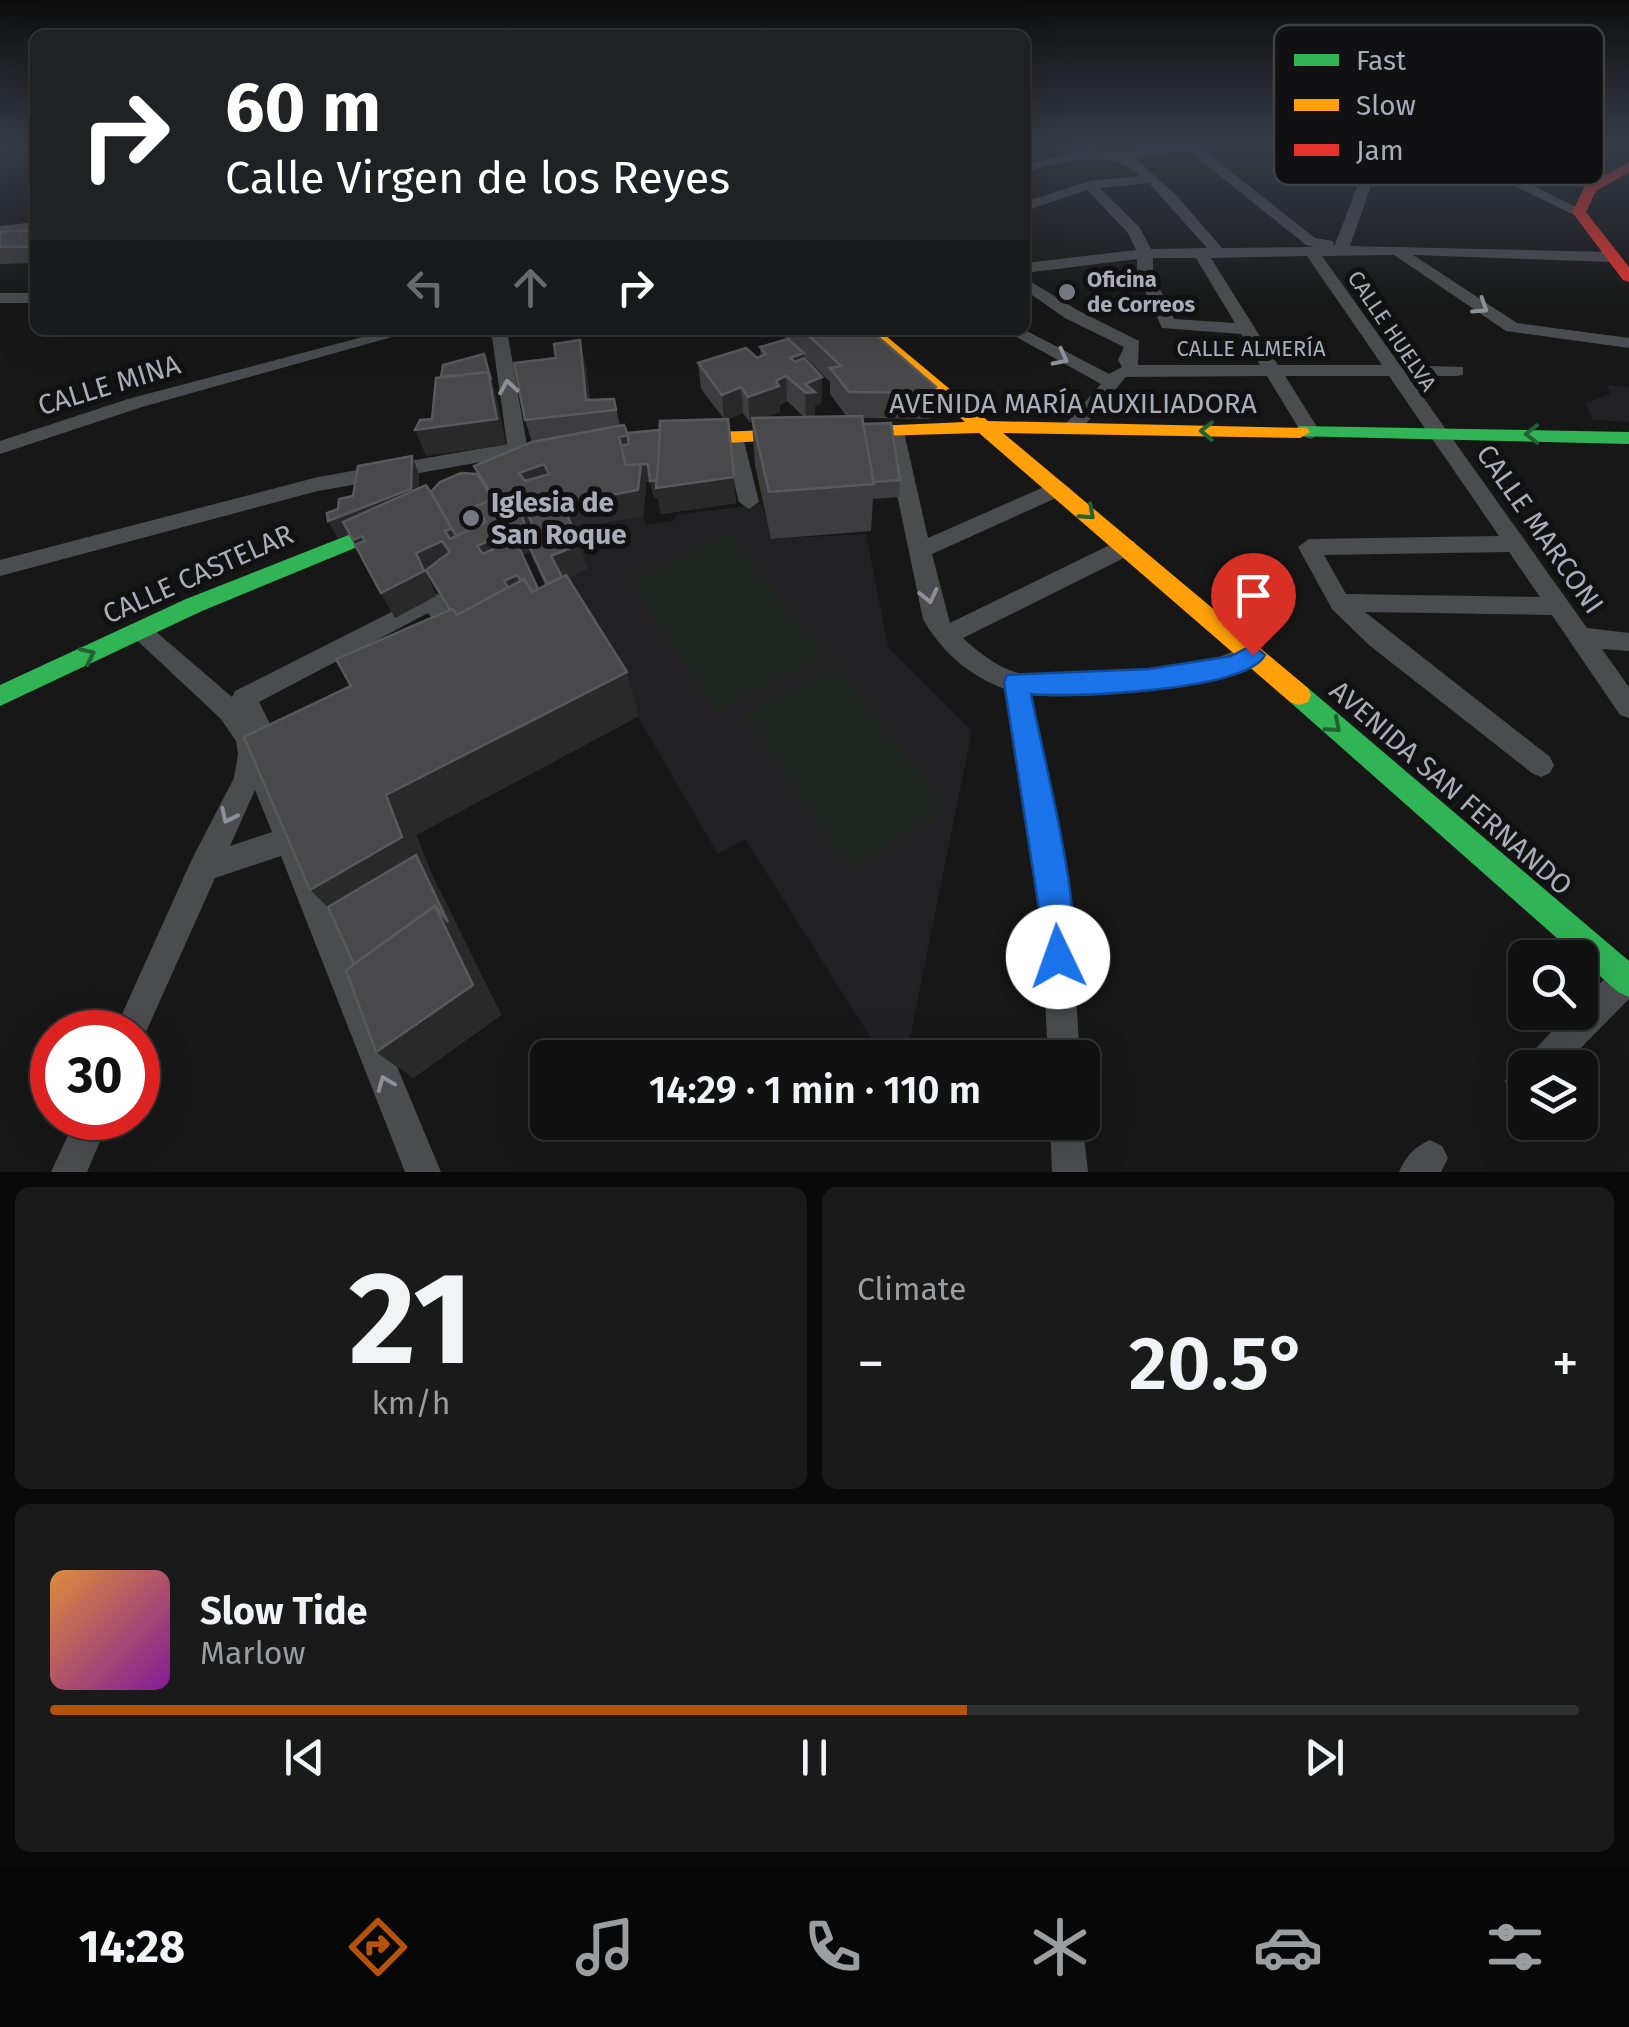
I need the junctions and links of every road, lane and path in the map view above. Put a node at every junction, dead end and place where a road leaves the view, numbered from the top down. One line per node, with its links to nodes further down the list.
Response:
1 (1102, 198): 14 (street)
2 (1168, 198): 15 (street)
3 (1255, 198): 11 (street)
4 (1359, 198): 11 (street)
5 (1550, 198): 8 (street)
6 (1586, 198): 8 (street)
7 (1603, 198): 16 (street)
8 (1579, 212): 16 (street)
9 (30, 227): 10 (street)
10 (0, 230)
11 (1340, 248): 12 (street); 13 (street)
12 (1312, 252): 15 (street); 31 (street, CALLE HUELVA)
13 (1400, 253): 16 (street); 27 (street, one-way to 27)
14 (1145, 254): 15 (street); 17 (street); 22 (street)
15 (1209, 254): 22 (street)
16 (1620, 258): 18 (street)
17 (1030, 267)
18 (1629, 277)
19 (1030, 286): 28 (street)
20 (0, 298): 21 (street)
21 (30, 298)
22 (1250, 329): 29 (street)
23 (390, 335): 41 (street, CALLE MINA)
24 (500, 335): 42 (street, one-way to 24)
25 (864, 335): 33 (street, AVENIDA SAN FERNANDO)
26 (1022, 335): 32 (street, one-way to 32)
27 (1629, 343)
28 (1132, 370): 29 (street, CALLE ALMERÍA); 32 (street)
29 (1274, 371): 31 (street, CALLE ALMERÍA); 36 (street)
30 (1457, 371): 31 (street, CALLE ALMERÍA)
31 (1392, 372): 37 (street, CALLE HUELVA)
32 (1112, 382): 34 (street)
33 (987, 428): 34 (street, AVENIDA MARÍA AUXILIADORA); 35 (street, AVENIDA MARÍA AUXILIADORA); 46 (street, AVENIDA SAN FERNANDO)
34 (1070, 430): 36 (street, AVENIDA MARÍA AUXILIADORA, one-way to 34)
35 (894, 432): 38 (street, AVENIDA MARÍA AUXILIADORA); 50 (street)
36 (1311, 433): 37 (street, AVENIDA MARÍA AUXILIADORA)
37 (1436, 434): 39 (street, AVENIDA MARÍA AUXILIADORA, one-way to 37); 48 (street, CALLE MARCONI)
38 (733, 437): 40 (street, AVENIDA MARÍA AUXILIADORA); 47 (street)
39 (1629, 438)
40 (662, 441)
41 (0, 448)
42 (516, 454): 43 (street); 44 (street); 45 (street)
43 (546, 459)
44 (463, 481)
45 (422, 483): 51 (street); 54 (street, CALLE CASTELAR)
46 (1060, 488): 49 (street, AVENIDA SAN FERNANDO, one-way to 49); 50 (street)
47 (749, 502)
48 (1514, 544): 52 (street, CALLE MARCONI); 53 (street)
49 (1126, 548): 55 (street); 58 (street, AVENIDA SAN FERNANDO)
50 (919, 551): 55 (street, one-way to 55)
51 (0, 568)
52 (1557, 606): 53 (street); 56 (street, CALLE MARCONI)
53 (1346, 609): 63 (street)
54 (139, 631): 60 (street, CALLE CASTELAR, one-way to 54); 62 (street)
55 (945, 636): 59 (street)
56 (1579, 637): 57 (street); 61 (street, CALLE MARCONI)
57 (1629, 642)
58 (1253, 655): 59 (street); 66 (street, AVENIDA SAN FERNANDO, one-way to 66)
59 (1016, 682): 68 (street)
60 (0, 696)
61 (1629, 707)
62 (262, 755): 62 (street); 64 (street); 65 (street, one-way to 65)
63 (1540, 765)
64 (286, 841): 65 (street); 73 (street, one-way to 64)
65 (202, 869): 67 (street)
66 (1628, 979): 69 (street)
67 (140, 1010)
68 (1063, 1040)
69 (1555, 1050)
70 (83, 1140): 72 (street)
71 (1068, 1140): 74 (street)
72 (69, 1172)
73 (424, 1172)
74 (1070, 1172)

